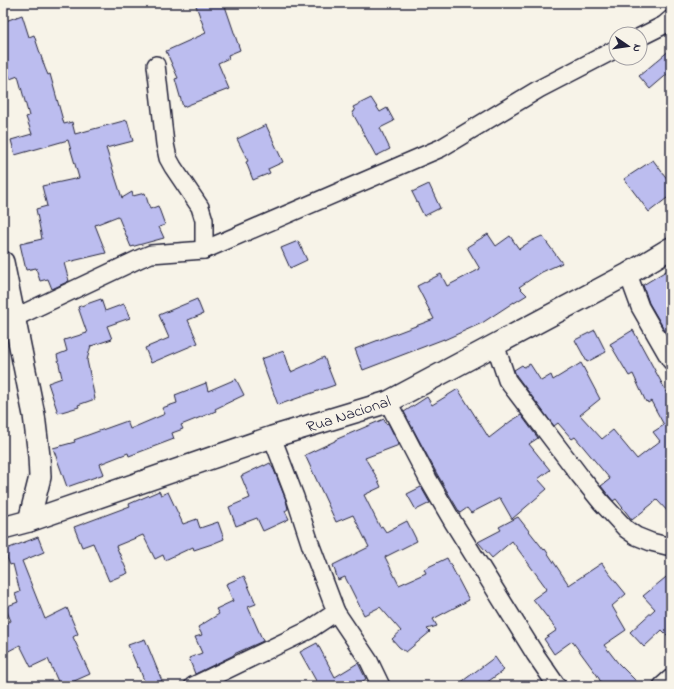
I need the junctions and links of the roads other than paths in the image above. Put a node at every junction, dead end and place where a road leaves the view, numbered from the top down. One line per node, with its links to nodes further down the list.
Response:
1 (671, 19): 2 (street)
2 (648, 33)
3 (608, 53): 6 (street)
4 (156, 65): 6 (street)
5 (671, 248): 8 (street, Rua Nacional)
6 (204, 250): 9 (street)
7 (3, 262): 9 (street)
8 (628, 274): 10 (street, Rua Nacional); 11 (street)
9 (14, 318): 14 (street)
10 (496, 344): 12 (street, Rua Nacional); 16 (street)
11 (671, 361)
12 (388, 402): 13 (street, Rua Nacional); 21 (street)
13 (272, 437): 14 (street, Rua Nacional); 17 (street)
14 (29, 521): 15 (street, Rua Nacional)
15 (3, 528)
16 (671, 546)
17 (336, 612): 19 (street); 20 (street)
18 (671, 678): 22 (street)
19 (193, 686)
20 (381, 686)
21 (557, 686)
22 (662, 686)

